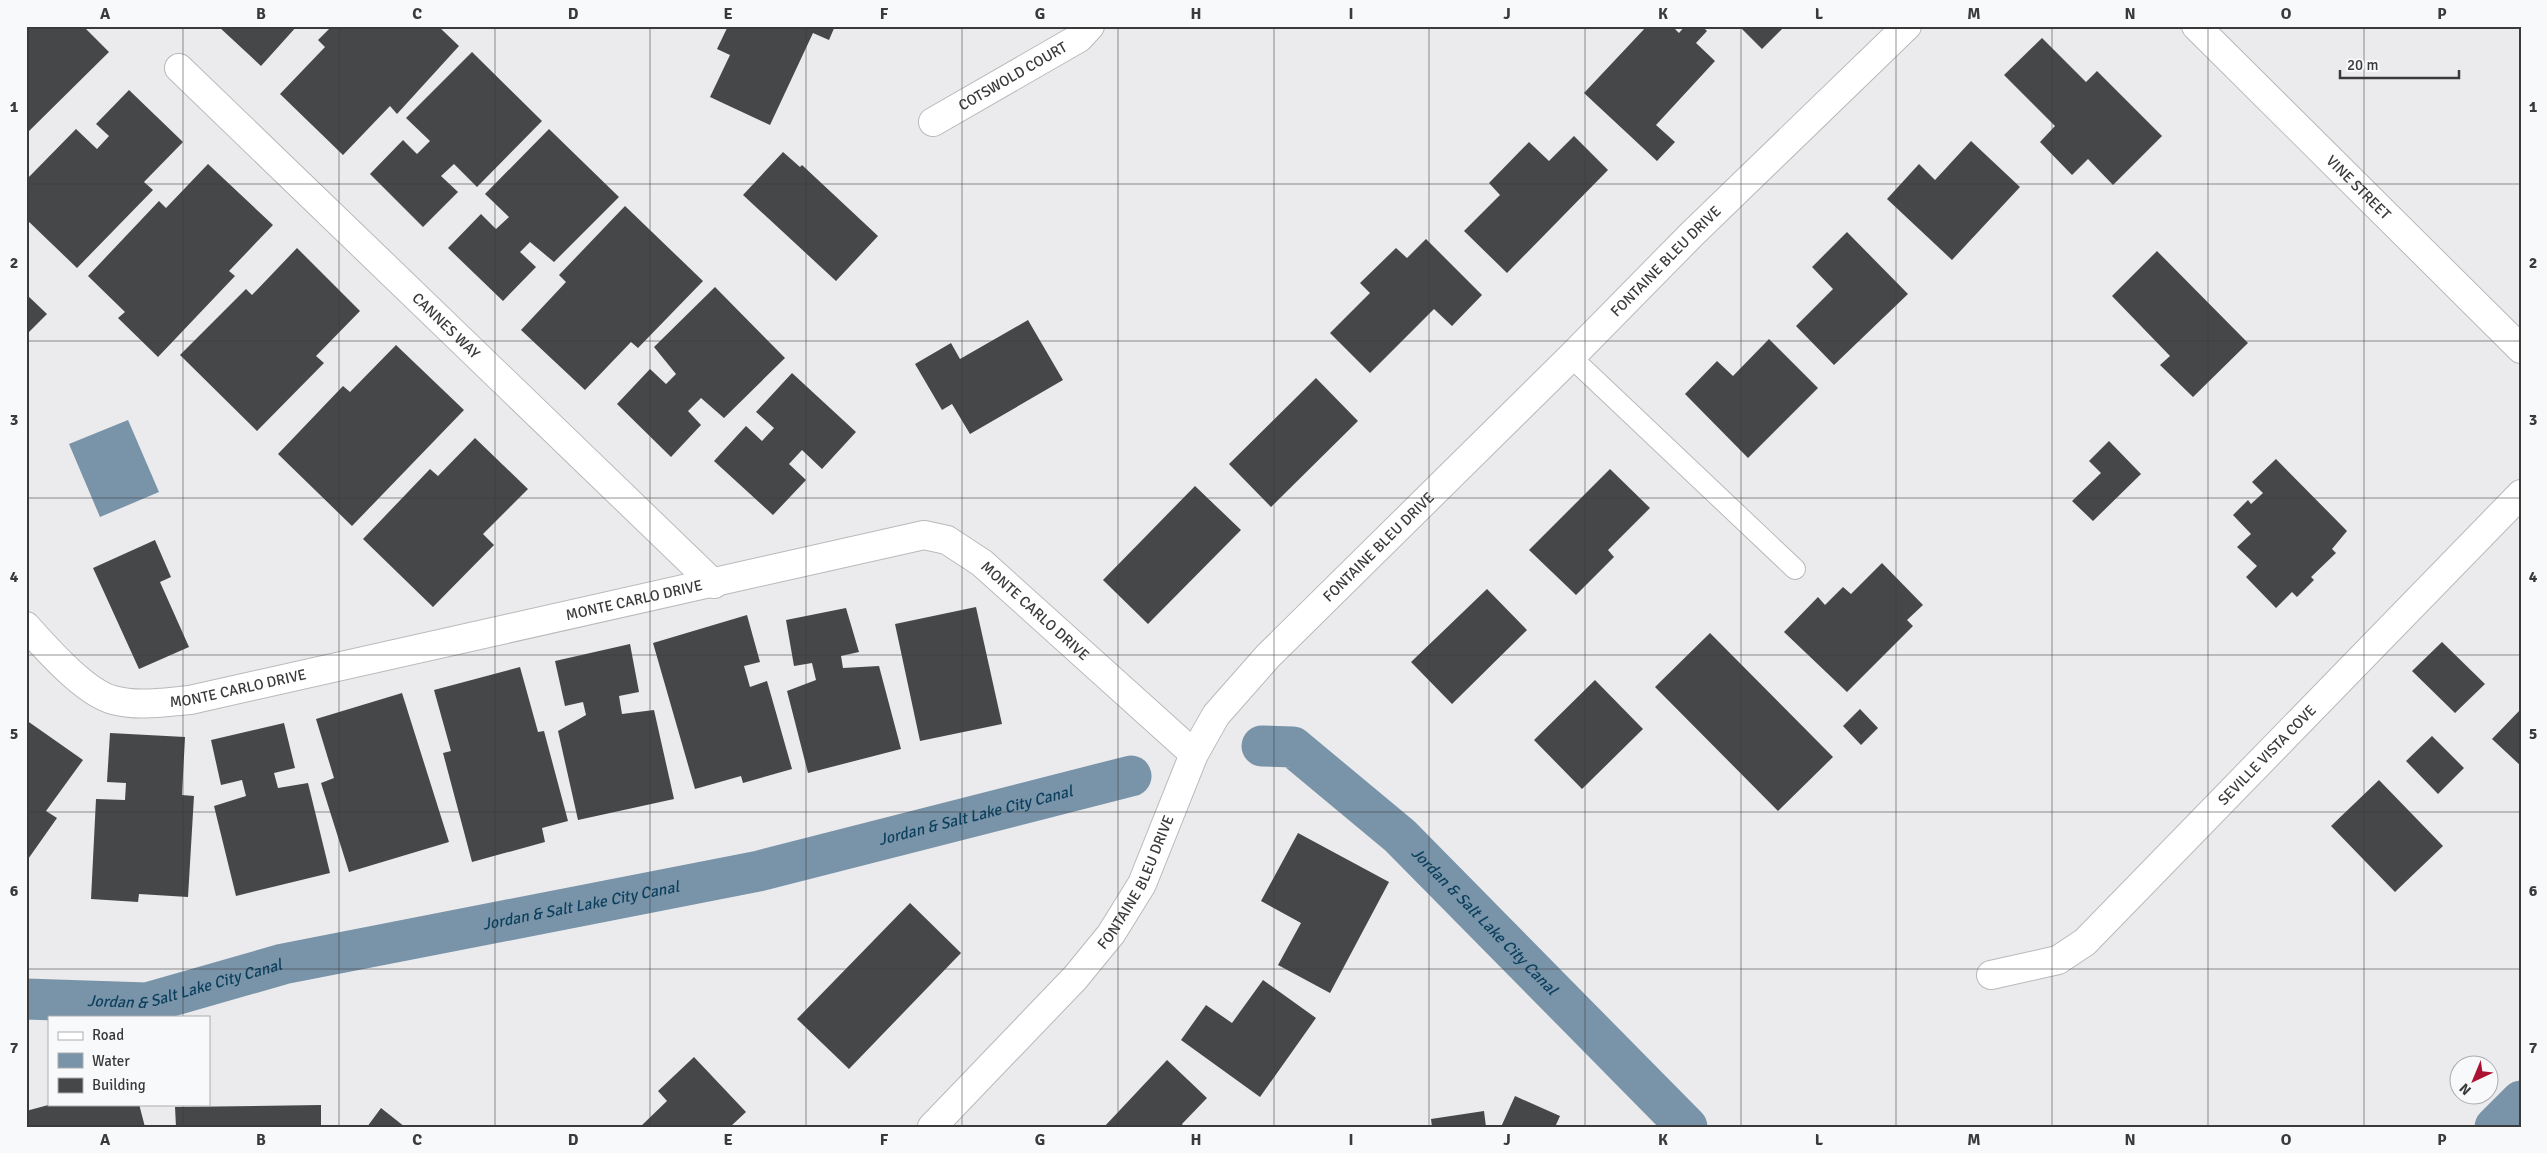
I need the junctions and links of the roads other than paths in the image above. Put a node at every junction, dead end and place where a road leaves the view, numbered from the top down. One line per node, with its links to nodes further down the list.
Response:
1 (1090, 26): 5 (street, COTSWOLD COURT)
2 (1907, 26): 7 (street, FONTAINE BLEU DRIVE)
3 (2196, 26): 6 (street, VINE STREET)
4 (179, 68): 10 (street, CANNES WAY)
5 (933, 122)
6 (2521, 349)
7 (1571, 357): 9 (lane); 12 (street, FONTAINE BLEU DRIVE)
8 (2521, 494): 13 (street, SEVILLE VISTA COVE)
9 (1795, 569)
10 (714, 584): 11 (street, MONTE CARLO DRIVE); 12 (street, MONTE CARLO DRIVE)
11 (26, 626)
12 (1194, 754): 14 (street, FONTAINE BLEU DRIVE)
13 (1991, 975)
14 (932, 1127)

